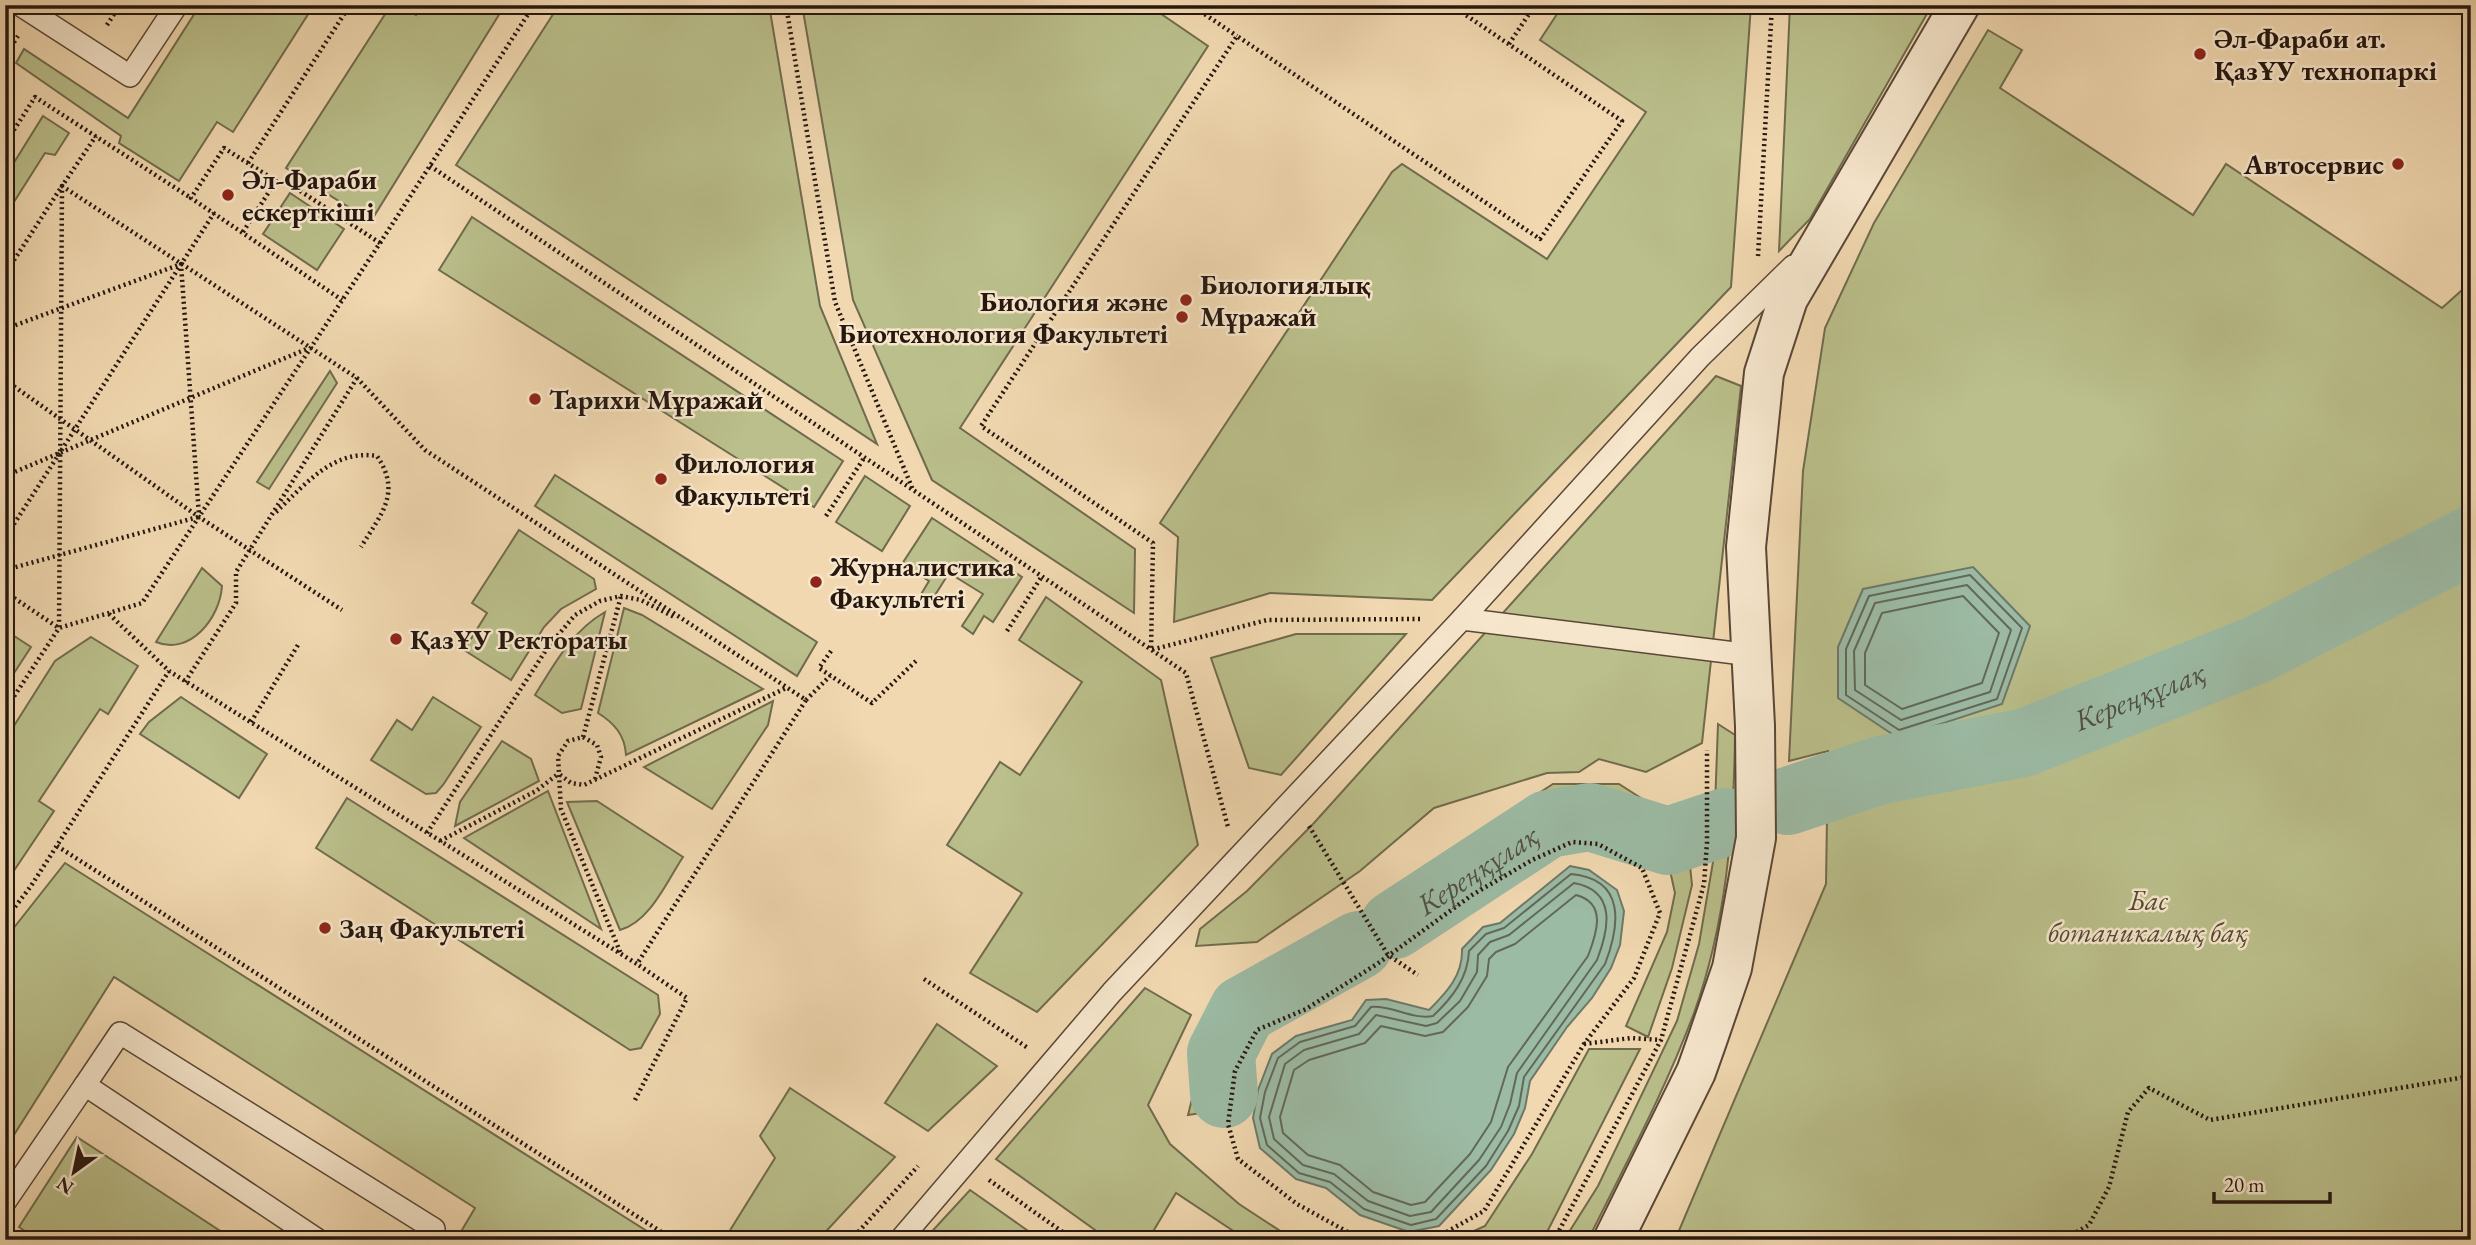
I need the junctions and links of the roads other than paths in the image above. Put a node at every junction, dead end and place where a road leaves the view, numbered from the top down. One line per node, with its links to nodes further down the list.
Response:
1 (20, 5): 2 (lane)
2 (177, 5)
3 (1960, 5): 4 (street)
4 (1824, 234): 5 (lane); 6 (street)
5 (1462, 619): 6 (lane); 11 (lane)
6 (1751, 655): 12 (street)
7 (85, 1085): 8 (lane); 9 (lane); 10 (lane)
8 (5, 1202)
9 (318, 1240)
10 (427, 1240)
11 (900, 1240)
12 (1613, 1240)

